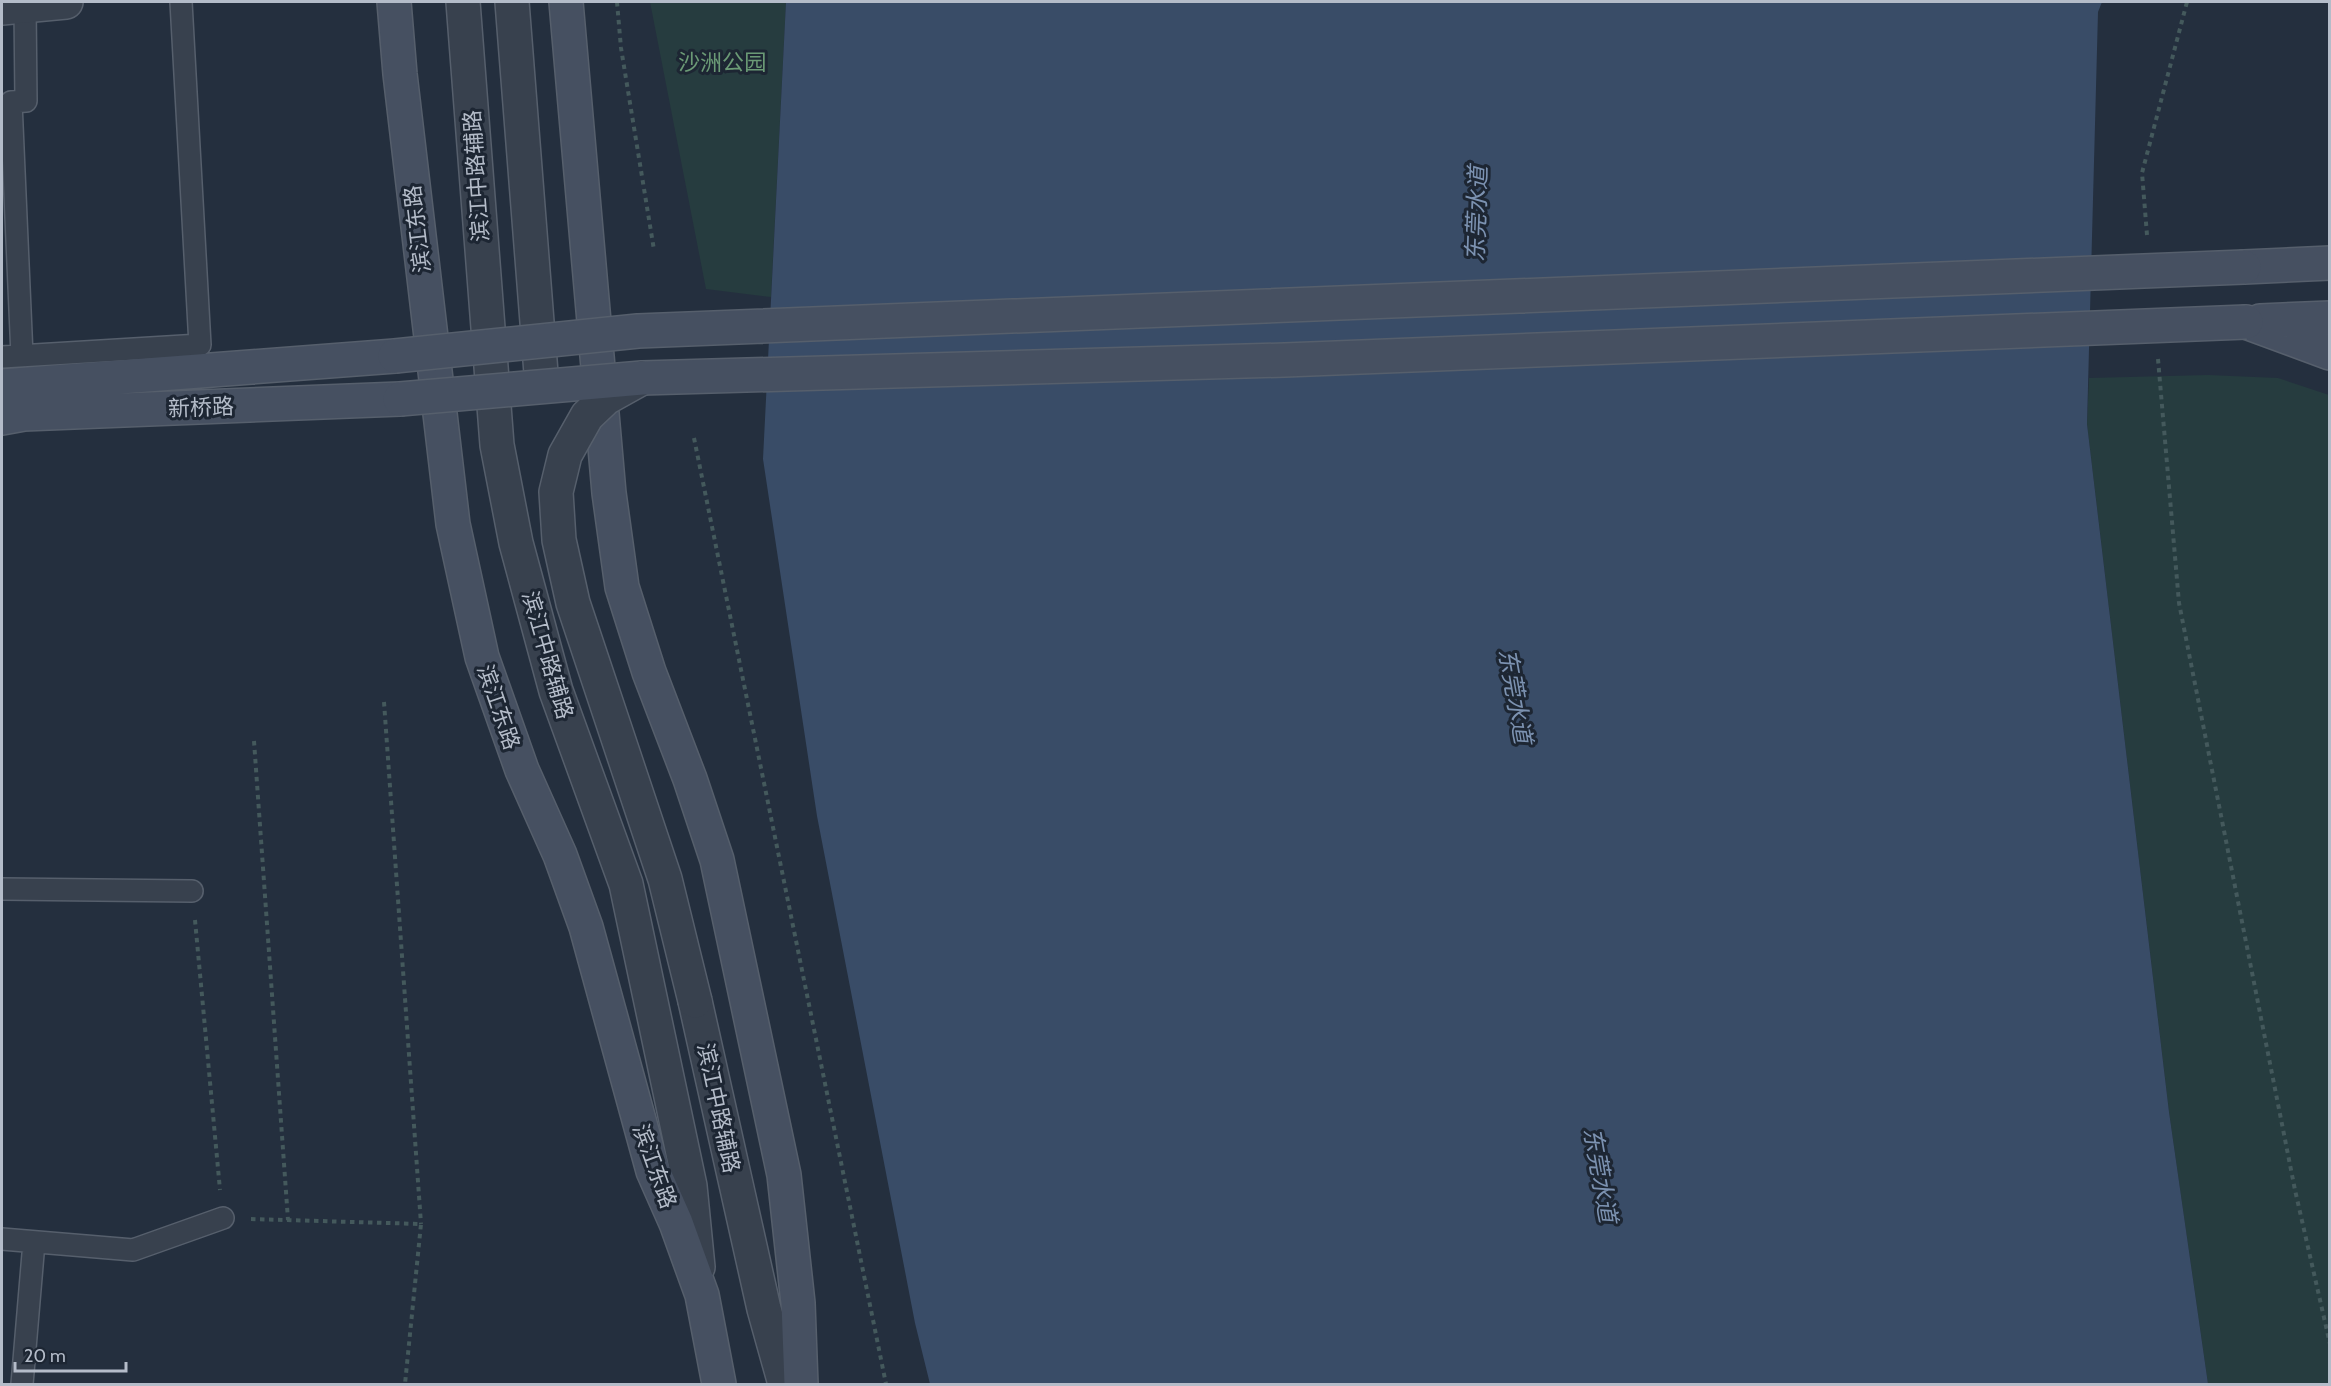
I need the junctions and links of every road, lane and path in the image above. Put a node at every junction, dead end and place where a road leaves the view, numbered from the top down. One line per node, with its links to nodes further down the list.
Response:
1 (181, 2): 18 (lane)
2 (394, 2): 34 (main road, 滨江东路)
3 (463, 2): 15 (street, 滨江中路辅路)
4 (512, 2): 14 (street)
5 (566, 2): 40 (main road)
6 (617, 2): 10 (path)
7 (2187, 2): 9 (path)
8 (38, 4): 18 (lane)
9 (2148, 245)
10 (654, 250)
11 (2330, 263): 14 (main road, 新桥路, bridge)
12 (2330, 318): 13 (main road, 新桥路)
13 (2246, 322): 17 (main road); 19 (main road, 新桥路, bridge)
14 (539, 342): 15 (main road, 新桥路, bridge); 21 (street)
15 (489, 348): 20 (main road, 新桥路, bridge); 22 (street, 滨江中路辅路)
16 (2157, 352): 35 (path)
17 (2330, 353)
18 (12, 356)
19 (642, 378): 21 (main road, 新桥路, bridge); 39 (street, 滨江中路辅路, bridge)
20 (2, 386)
21 (542, 386): 22 (main road, 新桥路, bridge)
22 (493, 390): 23 (main road, 新桥路, bridge); 34 (street, 滨江中路辅路)
23 (2, 418)
24 (694, 438): 41 (path)
25 (384, 702): 31 (path)
26 (254, 741): 30 (path)
27 (2, 889): 28 (lane)
28 (192, 891): 29 (path)
29 (223, 1218): 30 (path); 33 (lane)
30 (288, 1220): 31 (path)
31 (421, 1224): 37 (path)
32 (2, 1239): 33 (lane)
33 (34, 1242): 36 (lane)
34 (702, 1295): 38 (main road, 滨江东路)
35 (2330, 1344)
36 (22, 1384)
37 (405, 1384)
38 (719, 1384)
39 (785, 1384)
40 (801, 1384)
41 (886, 1384)

